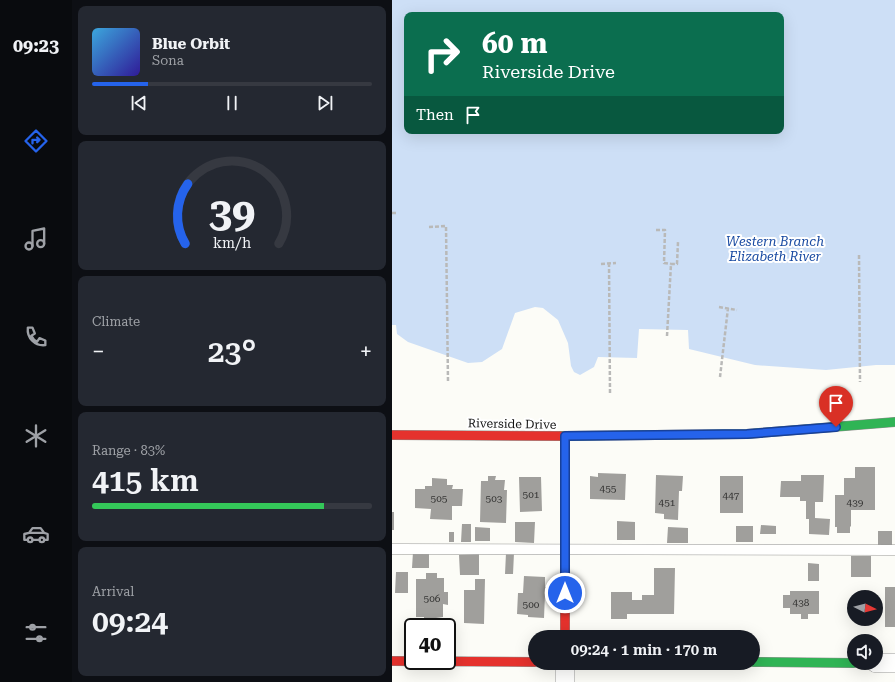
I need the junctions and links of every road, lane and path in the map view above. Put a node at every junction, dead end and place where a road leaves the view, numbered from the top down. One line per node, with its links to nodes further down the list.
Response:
1 (392, 213): 2 (path)
2 (398, 213)
3 (429, 227): 16 (path)
4 (656, 230): 10 (path)
5 (678, 242): 10 (path)
6 (859, 256): 17 (path)
7 (616, 263): 9 (path)
8 (600, 264): 9 (path)
9 (609, 264): 18 (path)
10 (671, 264): 14 (path)
11 (719, 307): 12 (path)
12 (728, 308): 13 (path); 15 (path)
13 (737, 310)
14 (667, 336)
15 (720, 377)
16 (448, 382)
17 (860, 382)
18 (610, 393)
19 (895, 422): 21 (street, Riverside Drive)
20 (392, 434): 21 (street, Riverside Drive)
21 (565, 436): 23 (street)
22 (392, 549): 23 (lane)
23 (566, 549): 24 (lane); 25 (street)
24 (895, 550)
25 (565, 630)
26 (392, 661): 27 (street)
27 (528, 662)
28 (760, 662): 29 (street)
29 (847, 663)
30 (883, 663): 31 (street)
31 (895, 663)
32 (565, 670): 33 (street)
33 (565, 682)

